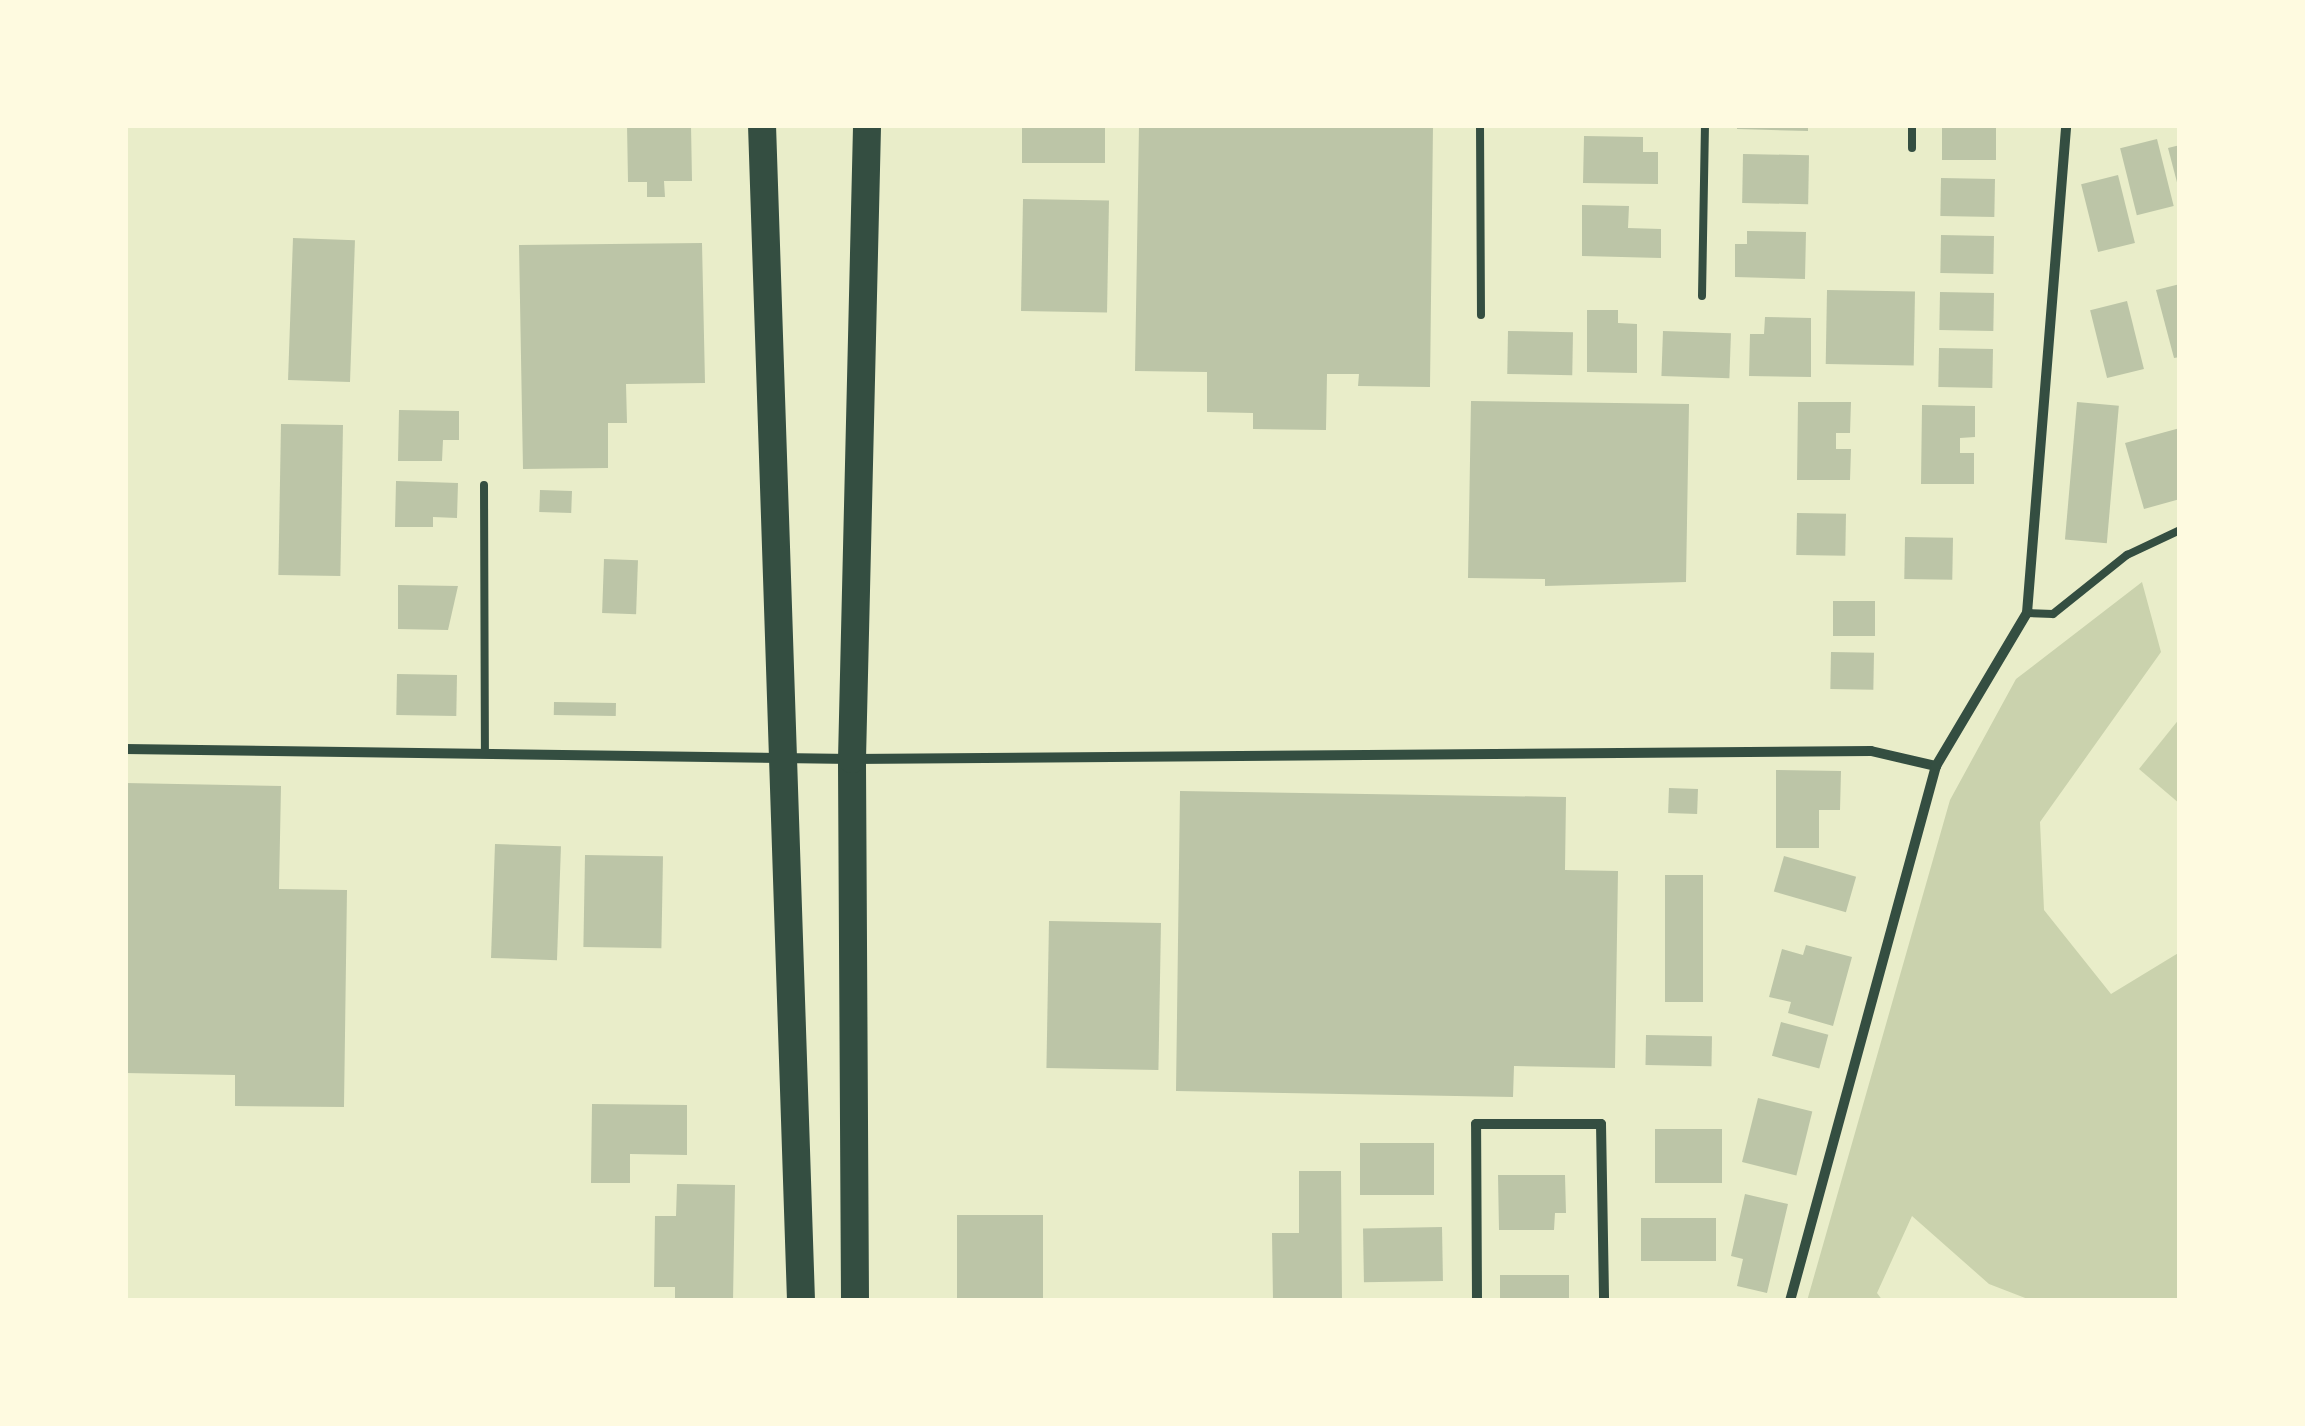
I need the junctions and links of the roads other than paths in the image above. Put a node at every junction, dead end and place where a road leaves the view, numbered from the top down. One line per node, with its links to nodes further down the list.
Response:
1 (762, 125): 15 (highway)
2 (867, 125): 16 (highway)
3 (1480, 125): 9 (lane)
4 (1705, 125): 8 (lane)
5 (1912, 125): 7 (lane)
6 (2066, 125): 12 (street)
7 (1912, 148)
8 (1702, 296)
9 (1481, 315)
10 (484, 485): 14 (lane)
11 (2180, 530): 12 (lane)
12 (2028, 613): 17 (street)
13 (125, 749): 14 (street)
14 (486, 754): 15 (street)
15 (786, 758): 16 (street); 18 (highway)
16 (852, 759): 17 (street); 19 (highway)
17 (1936, 766): 22 (street)
18 (801, 1301)
19 (855, 1301)
20 (1477, 1301): 21 (street)
21 (1604, 1301)
22 (1790, 1301)

